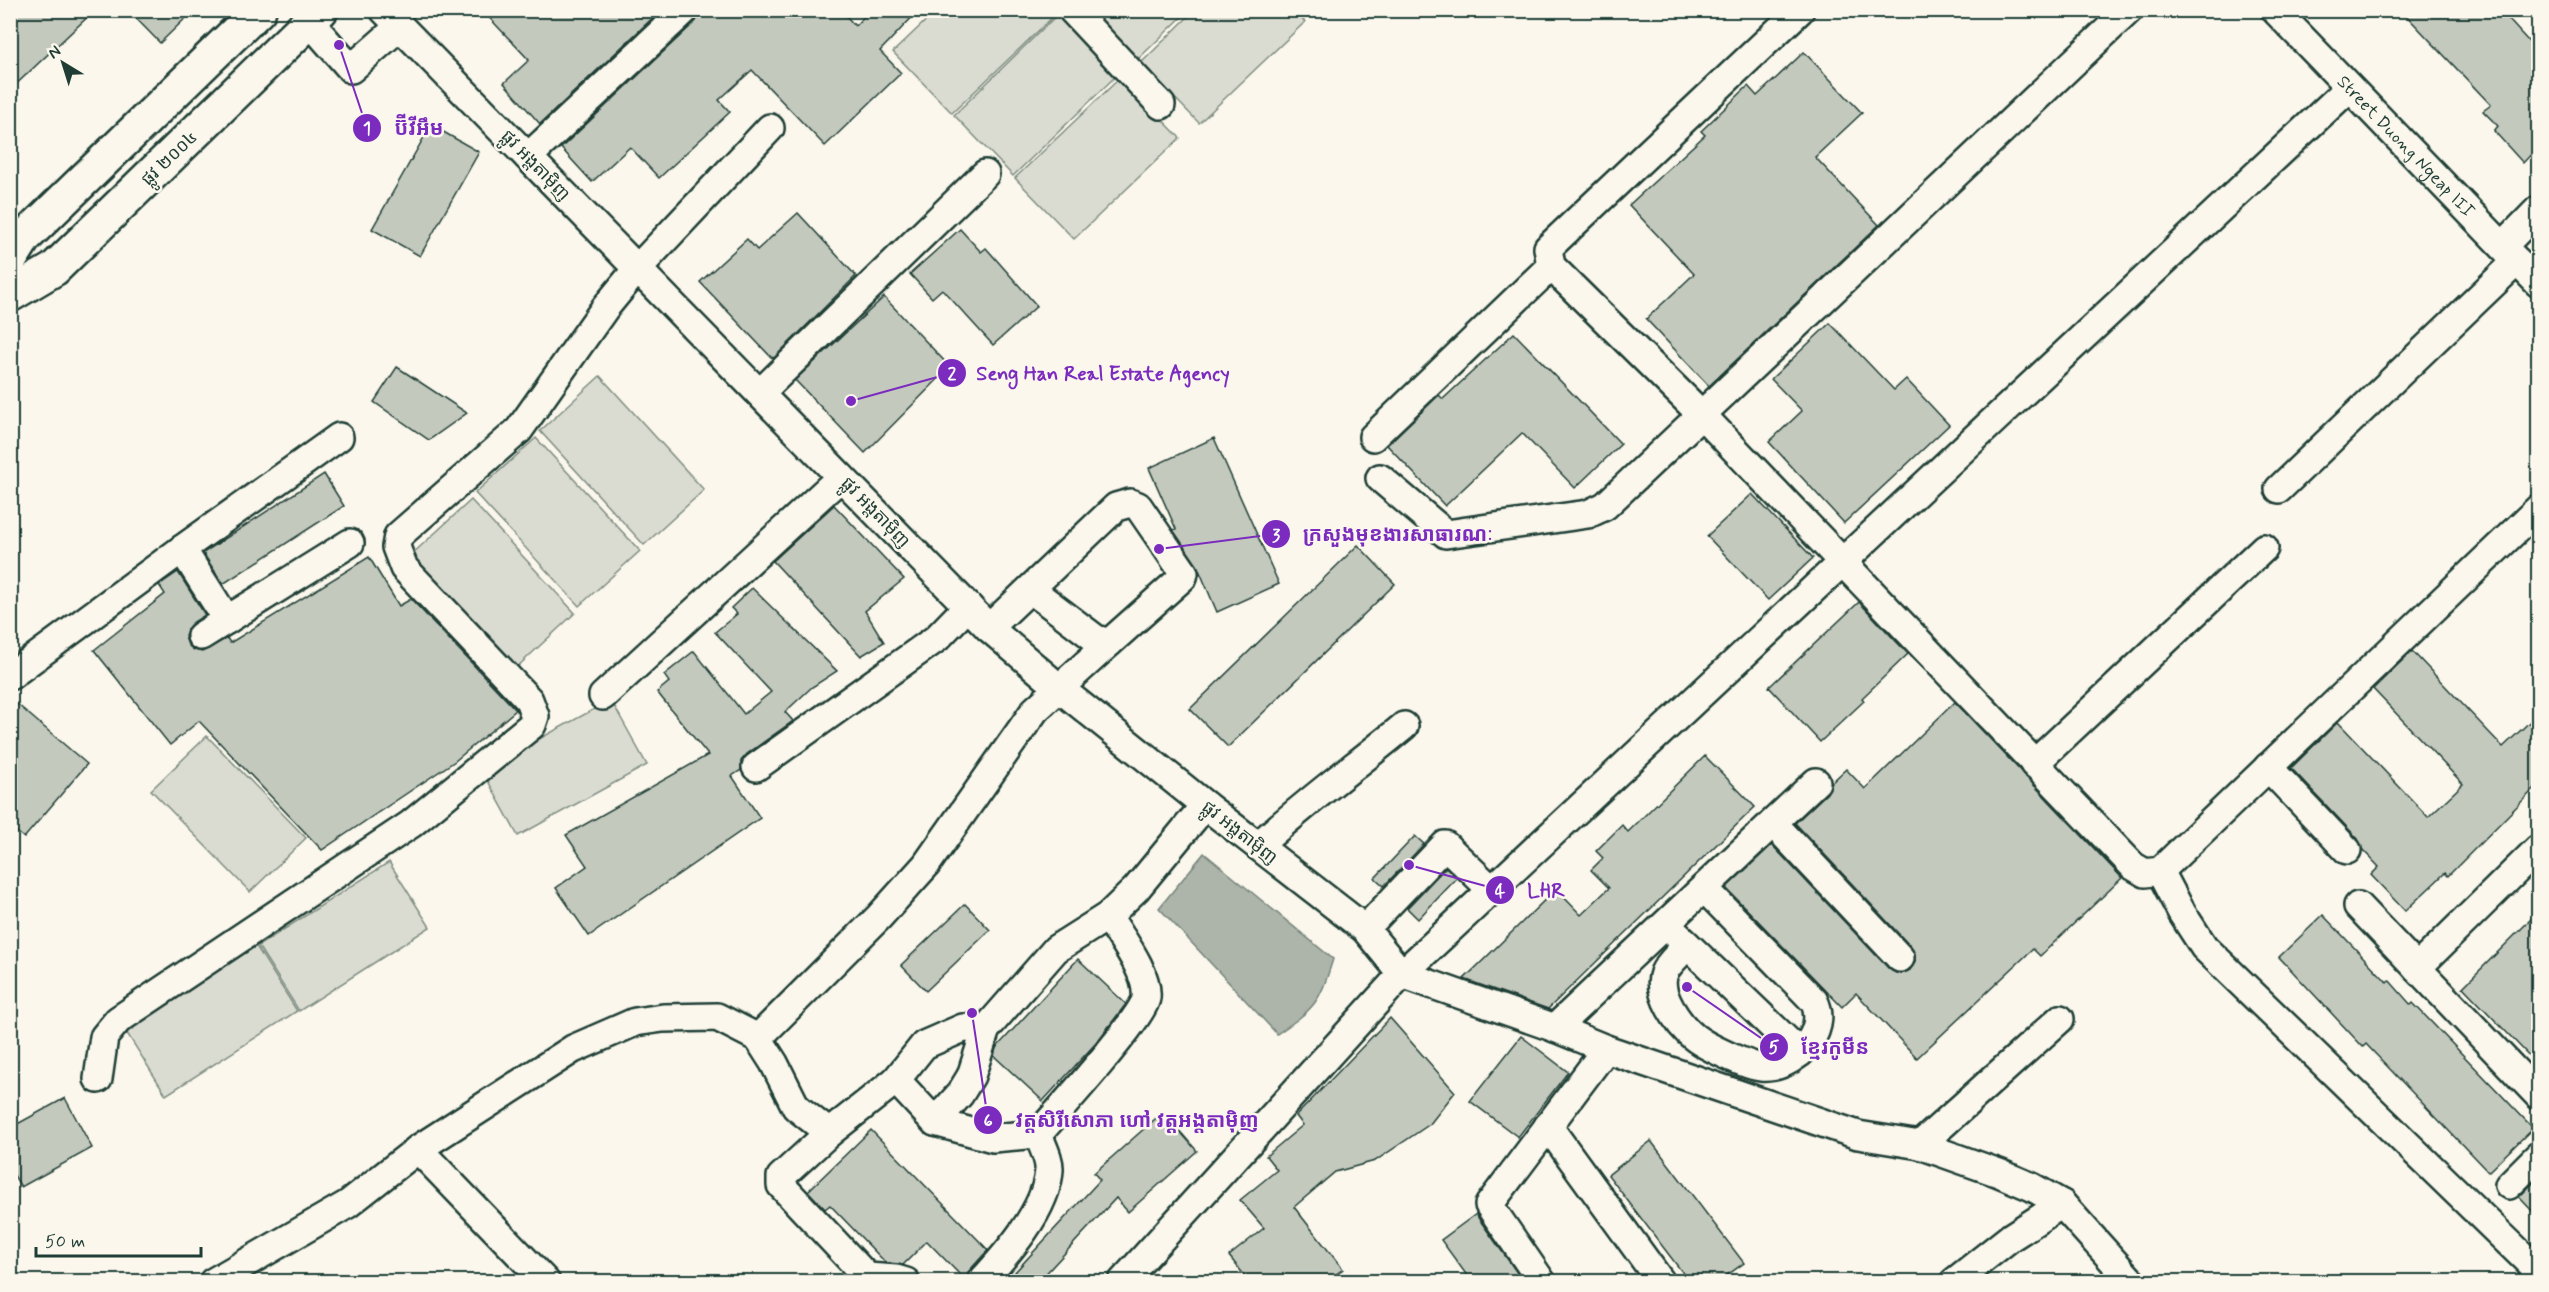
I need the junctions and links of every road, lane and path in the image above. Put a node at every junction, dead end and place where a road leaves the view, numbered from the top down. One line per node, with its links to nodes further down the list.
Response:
1 (685, 10): 12 (street)
2 (1072, 10): 10 (street)
3 (1800, 10): 17 (street)
4 (2129, 10): 22 (street)
5 (2275, 10): 9 (street, Street Duong Ngeap III)
6 (244, 15): 16 (main road)
7 (315, 16): 8 (street); 20 (main road, ផ្លូវ ២០០៤)
8 (392, 18): 12 (street, ផ្លូវ អង្តតាម៉ិញ)
9 (2349, 88): 15 (street, Street Duong Ngeap III); 32 (street)
10 (1161, 105)
11 (770, 128): 18 (street)
12 (528, 157): 18 (street, ផ្លូវ អង្តតាម៉ិញ)
13 (986, 174): 21 (street)
14 (2538, 210): 15 (street)
15 (2510, 253): 19 (street, Street Duong Ngeap III); 27 (street)
16 (10, 260)
17 (1551, 266): 22 (street); 23 (street)
18 (637, 269): 21 (street, ផ្លូវ អង្តតាម៉ិញ); 69 (street)
19 (2538, 283)
20 (10, 295)
21 (760, 393): 25 (street, ផ្លូវ អង្តតាម៉ិញ)
22 (1702, 415): 26 (street); 32 (street)
23 (1373, 436)
24 (339, 437): 31 (street)
25 (841, 477): 34 (street, ផ្លូវ អង្តតាម៉ិញ); 41 (street)
26 (1380, 478)
27 (2279, 489)
28 (2538, 509): 45 (street)
29 (350, 543): 35 (street)
30 (2264, 548): 43 (street)
31 (182, 549): 35 (street); 39 (street)
32 (1842, 562): 43 (street); 54 (street)
33 (1030, 589): 36 (street); 38 (street); 38 (street)
34 (968, 606): 36 (street, ផ្លូវ អង្តតាម៉ិញ); 44 (street)
35 (227, 620): 37 (street)
36 (989, 628): 40 (street, ផ្លូវ អង្តតាម៉ិញ)
37 (201, 636)
38 (1109, 643): 40 (street)
39 (10, 676)
40 (1058, 687): 47 (street, ផ្លូវ អង្តតាម៉ិញ); 66 (street)
41 (603, 696)
42 (1404, 726): 49 (street)
43 (2034, 764): 52 (street)
44 (756, 767)
45 (2268, 767): 51 (street); 52 (street)
46 (1816, 782): 48 (street)
47 (1205, 805): 49 (street, ផ្លូវ អង្តតាម៉ិញ); 56 (street)
48 (1773, 823): 53 (street); 60 (street)
49 (1258, 846): 58 (street, ផ្លូវ អង្តតាម៉ិញ)
50 (2538, 849): 61 (street)
51 (2347, 850)
52 (2160, 871): 81 (street)
53 (1704, 888): 57 (street); 68 (street)
54 (1493, 891): 58 (street); 62 (street)
55 (2358, 906): 61 (street)
56 (1108, 916): 65 (street); 75 (street)
57 (1666, 924): 59 (street); 64 (street)
58 (1365, 929): 62 (street, ផ្លូវ អង្តតាម៉ិញ)
59 (1687, 945): 68 (street); 68 (street)
60 (1900, 958)
61 (2417, 968): 71 (street)
62 (1402, 974): 64 (street); 87 (street)
63 (2060, 1019): 76 (street)
64 (1555, 1028): 67 (street)
65 (986, 1029): 70 (street); 72 (street)
66 (758, 1038): 74 (street); 77 (street)
67 (1606, 1049): 73 (street); 76 (street)
68 (1800, 1053)
69 (98, 1079)
70 (896, 1080): 72 (street); 74 (street)
71 (2538, 1095)
72 (935, 1122): 75 (street)
73 (1548, 1126): 88 (street); 89 (street)
74 (829, 1133): 82 (street)
75 (1038, 1134): 86 (street)
76 (1920, 1145): 80 (street)
77 (418, 1149): 83 (street); 84 (street)
78 (2538, 1156): 79 (street)
79 (2509, 1185)
80 (2062, 1204): 90 (street); 91 (street)
81 (2538, 1270)
82 (865, 1279): 85 (street)
83 (213, 1281)
84 (546, 1281)
85 (906, 1281)
86 (981, 1281)
87 (1122, 1281)
88 (1542, 1281)
89 (1661, 1281)
90 (1954, 1281)
91 (2132, 1281)

